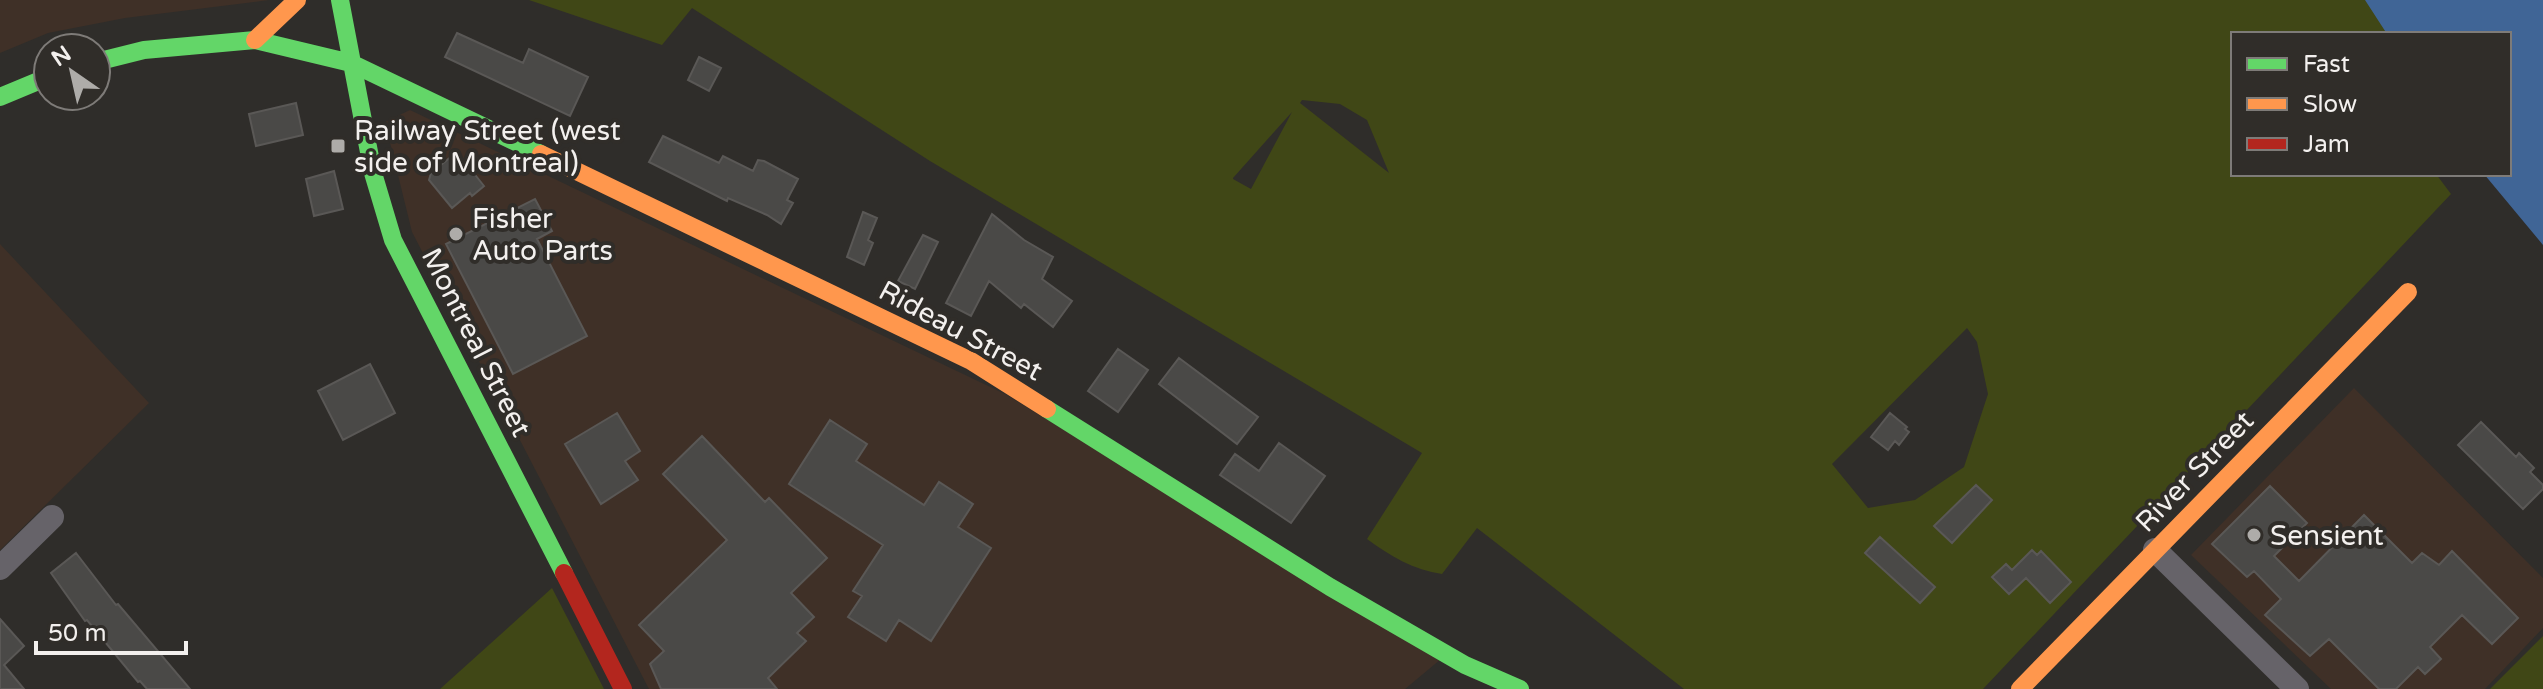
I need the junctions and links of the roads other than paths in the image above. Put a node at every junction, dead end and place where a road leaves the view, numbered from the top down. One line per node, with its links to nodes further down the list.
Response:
1 (297, 0): 3 (street)
2 (340, 0): 5 (street, Montreal Street)
3 (255, 40): 4 (street, Rideau Street); 5 (street, Rideau Street)
4 (112, 58)
5 (351, 63): 12 (street, Montreal Street); 13 (street, Rideau Street)
6 (32, 84): 7 (street)
7 (0, 97)
8 (2408, 292): 10 (street, River Street)
9 (52, 517): 11 (street)
10 (2155, 550): 14 (street, River Street); 15 (street)
11 (0, 568)
12 (623, 689)
13 (1520, 689)
14 (2020, 689)
15 (2297, 689)

